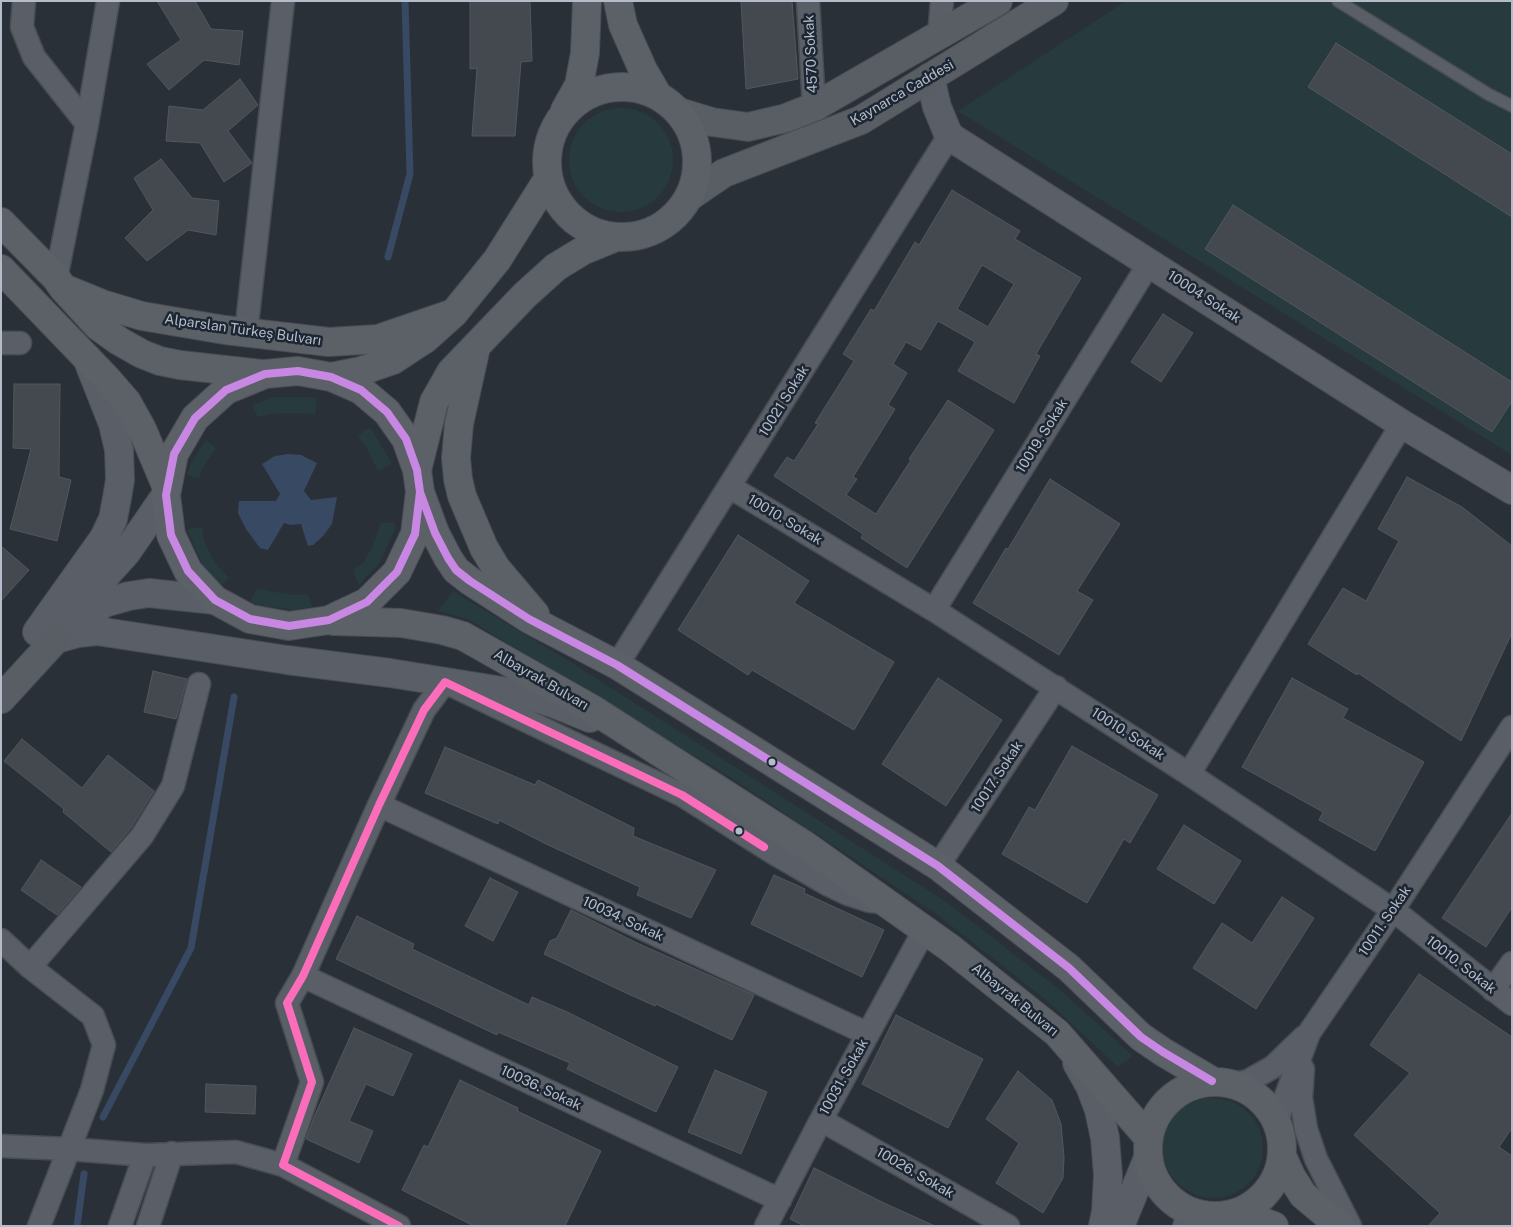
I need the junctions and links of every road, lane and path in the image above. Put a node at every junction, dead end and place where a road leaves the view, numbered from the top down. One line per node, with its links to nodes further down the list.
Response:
1 (24, 1): 18 (street)
2 (108, 1): 18 (street)
3 (283, 1): 28 (street)
4 (587, 1): 17 (main road)
5 (618, 1): 13 (main road)
6 (808, 1): 15 (street, 4570 Sokak)
7 (942, 1): 11 (street)
8 (998, 1): 11 (main road, Kaynarca Caddesi)
9 (1054, 1): 12 (main road, Kaynarca Caddesi)
10 (1338, 1): 14 (lane)
11 (939, 36): 15 (main road, Kaynarca Caddesi)
12 (930, 77): 19 (street); 21 (main road, Kaynarca Caddesi)
13 (657, 94): 16 (main road, Kaynarca Caddesi); 17 (main road, Kaynarca Caddesi)
14 (1512, 106)
15 (814, 108): 16 (main road, Kaynarca Caddesi)
16 (679, 112): 21 (main road, Kaynarca Caddesi)
17 (563, 113): 20 (main road, Kaynarca Caddesi)
18 (87, 124): 26 (street)
19 (949, 136): 24 (street, 10004 Sokak); 35 (street, 10021 Sokak)
20 (548, 179): 23 (main road, Kaynarca Caddesi); 27 (main road)
21 (689, 197): 23 (main road, Kaynarca Caddesi)
22 (1, 222): 26 (main road, Alparslan Türkeş Bulvarı)
23 (616, 237): 29 (main road, Kaynarca Caddesi)
24 (1150, 262): 33 (street, 10004 Sokak); 39 (street, 10019. Sokak)
25 (1, 268): 30 (main road)
26 (60, 283): 28 (main road, Alparslan Türkeş Bulvarı); 31 (main road, Alparslan Türkeş Bulvarı)
27 (454, 313): 28 (main road, Alparslan Türkeş Bulvarı); 32 (main road)
28 (246, 333)
29 (477, 346): 34 (main road, Kaynarca Caddesi); 41 (main road)
30 (86, 357): 37 (main road); 42 (street)
31 (265, 374): 32 (main road); 37 (main road)
32 (331, 377): 34 (main road)
33 (1402, 424): 36 (street, 10004 Sokak); 51 (street)
34 (419, 481): 40 (main road, Kaynarca Caddesi); 41 (main road)
35 (730, 487): 39 (street, 10010. Sokak); 43 (street, 10021 Sokak)
36 (1512, 490)
37 (166, 492): 38 (main road); 42 (street)
38 (215, 600): 40 (main road); 42 (street)
39 (934, 610): 47 (street, 10010. Sokak)
40 (329, 620): 50 (main road, Albayrak Bulvarı)
41 (548, 628): 43 (main road)
42 (47, 636): 44 (main road); 45 (street); 48 (main road)
43 (617, 666): 55 (main road)
44 (1, 671)
45 (445, 682): 50 (street); 52 (street, Albayrak Bulvarı); 54 (street)
46 (200, 684): 61 (street)
47 (1056, 687): 51 (street, 10010. Sokak); 55 (street, 10017. Sokak)
48 (1, 700)
49 (1512, 727): 57 (street, 10011. Sokak)
50 (633, 735): 53 (main road, Albayrak Bulvarı)
51 (1189, 774): 57 (street, 10010. Sokak)
52 (682, 795): 53 (street, Albayrak Bulvarı); 56 (street, Albayrak Bulvarı)
53 (732, 798): 56 (main road, Albayrak Bulvarı)
54 (379, 805): 62 (street); 67 (street, 10034. Sokak)
55 (938, 866): 68 (main road)
56 (887, 902): 58 (main road, Albayrak Bulvarı)
57 (1393, 910): 63 (street, 10010. Sokak); 66 (street, 10011. Sokak)
58 (925, 929): 65 (main road, Albayrak Bulvarı); 67 (street, 10031. Sokak)
59 (1, 940): 61 (street)
60 (1512, 963): 63 (street)
61 (30, 967): 73 (street)
62 (303, 976): 77 (street); 78 (street, 10036. Sokak)
63 (1493, 990): 64 (street, 10010. Sokak)
64 (1512, 1004)
65 (1057, 1033): 72 (main road, Albayrak Bulvarı); 86 (street)
66 (1309, 1033): 68 (street); 70 (street, 10011. Sokak); 90 (street)
67 (868, 1034): 69 (street, 10031. Sokak)
68 (1224, 1083): 70 (main road); 72 (main road)
69 (821, 1120): 78 (street, 10031. Sokak); 85 (street, 10026. Sokak)
70 (1276, 1123): 76 (main road)
71 (1, 1146): 73 (street)
72 (1148, 1147): 79 (main road); 87 (street)
73 (69, 1150): 75 (street); 80 (street)
74 (172, 1154): 75 (street); 77 (street); 82 (street)
75 (145, 1155): 81 (street)
76 (1282, 1156): 79 (main road); 89 (main road)
77 (283, 1165): 83 (street)
78 (780, 1200): 84 (street, 10031. Sokak)
79 (1205, 1219): 88 (main road)
80 (39, 1226)
81 (120, 1226)
82 (148, 1226)
83 (399, 1226)
84 (766, 1226)
85 (1008, 1226)
86 (1103, 1226)
87 (1120, 1226)
88 (1274, 1226)
89 (1340, 1226)
90 (1350, 1226)

